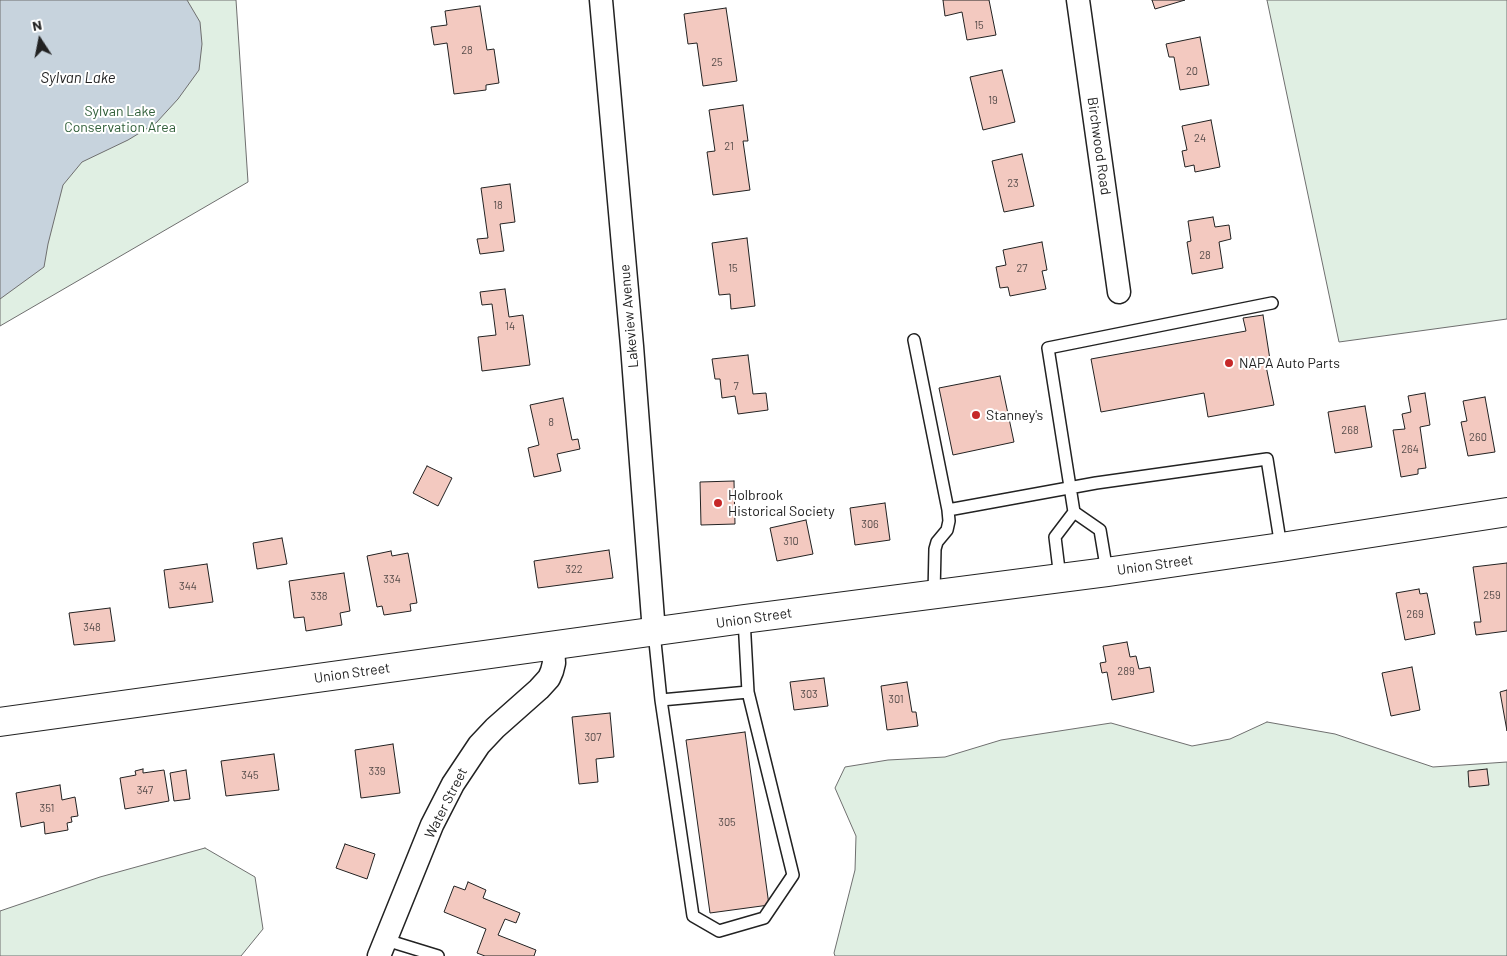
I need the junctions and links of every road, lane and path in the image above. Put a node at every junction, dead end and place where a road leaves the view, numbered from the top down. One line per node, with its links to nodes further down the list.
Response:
1 (601, 0): 15 (street, Lakeview Avenue)
2 (1078, 0): 3 (street, Birchwood Road)
3 (1119, 292)
4 (1272, 303): 6 (lane)
5 (914, 340): 7 (lane)
6 (1070, 488): 7 (lane); 8 (lane); 10 (lane)
7 (948, 510): 13 (lane)
8 (1074, 512): 11 (lane); 12 (lane)
9 (1507, 512): 10 (main road, Union Street)
10 (1281, 547): 11 (main road, Union Street)
11 (1107, 572): 12 (main road, Union Street)
12 (1060, 578): 13 (main road, Union Street)
13 (934, 594): 14 (main road, Union Street)
14 (744, 619): 15 (main road, Union Street); 17 (lane)
15 (654, 632): 16 (main road, Union Street); 18 (lane)
16 (553, 646): 19 (main road, Union Street); 20 (street, Water Street)
17 (748, 692): 18 (lane); 18 (lane)
18 (661, 700)
19 (0, 722)
20 (382, 948): 21 (lane)
21 (438, 956)

